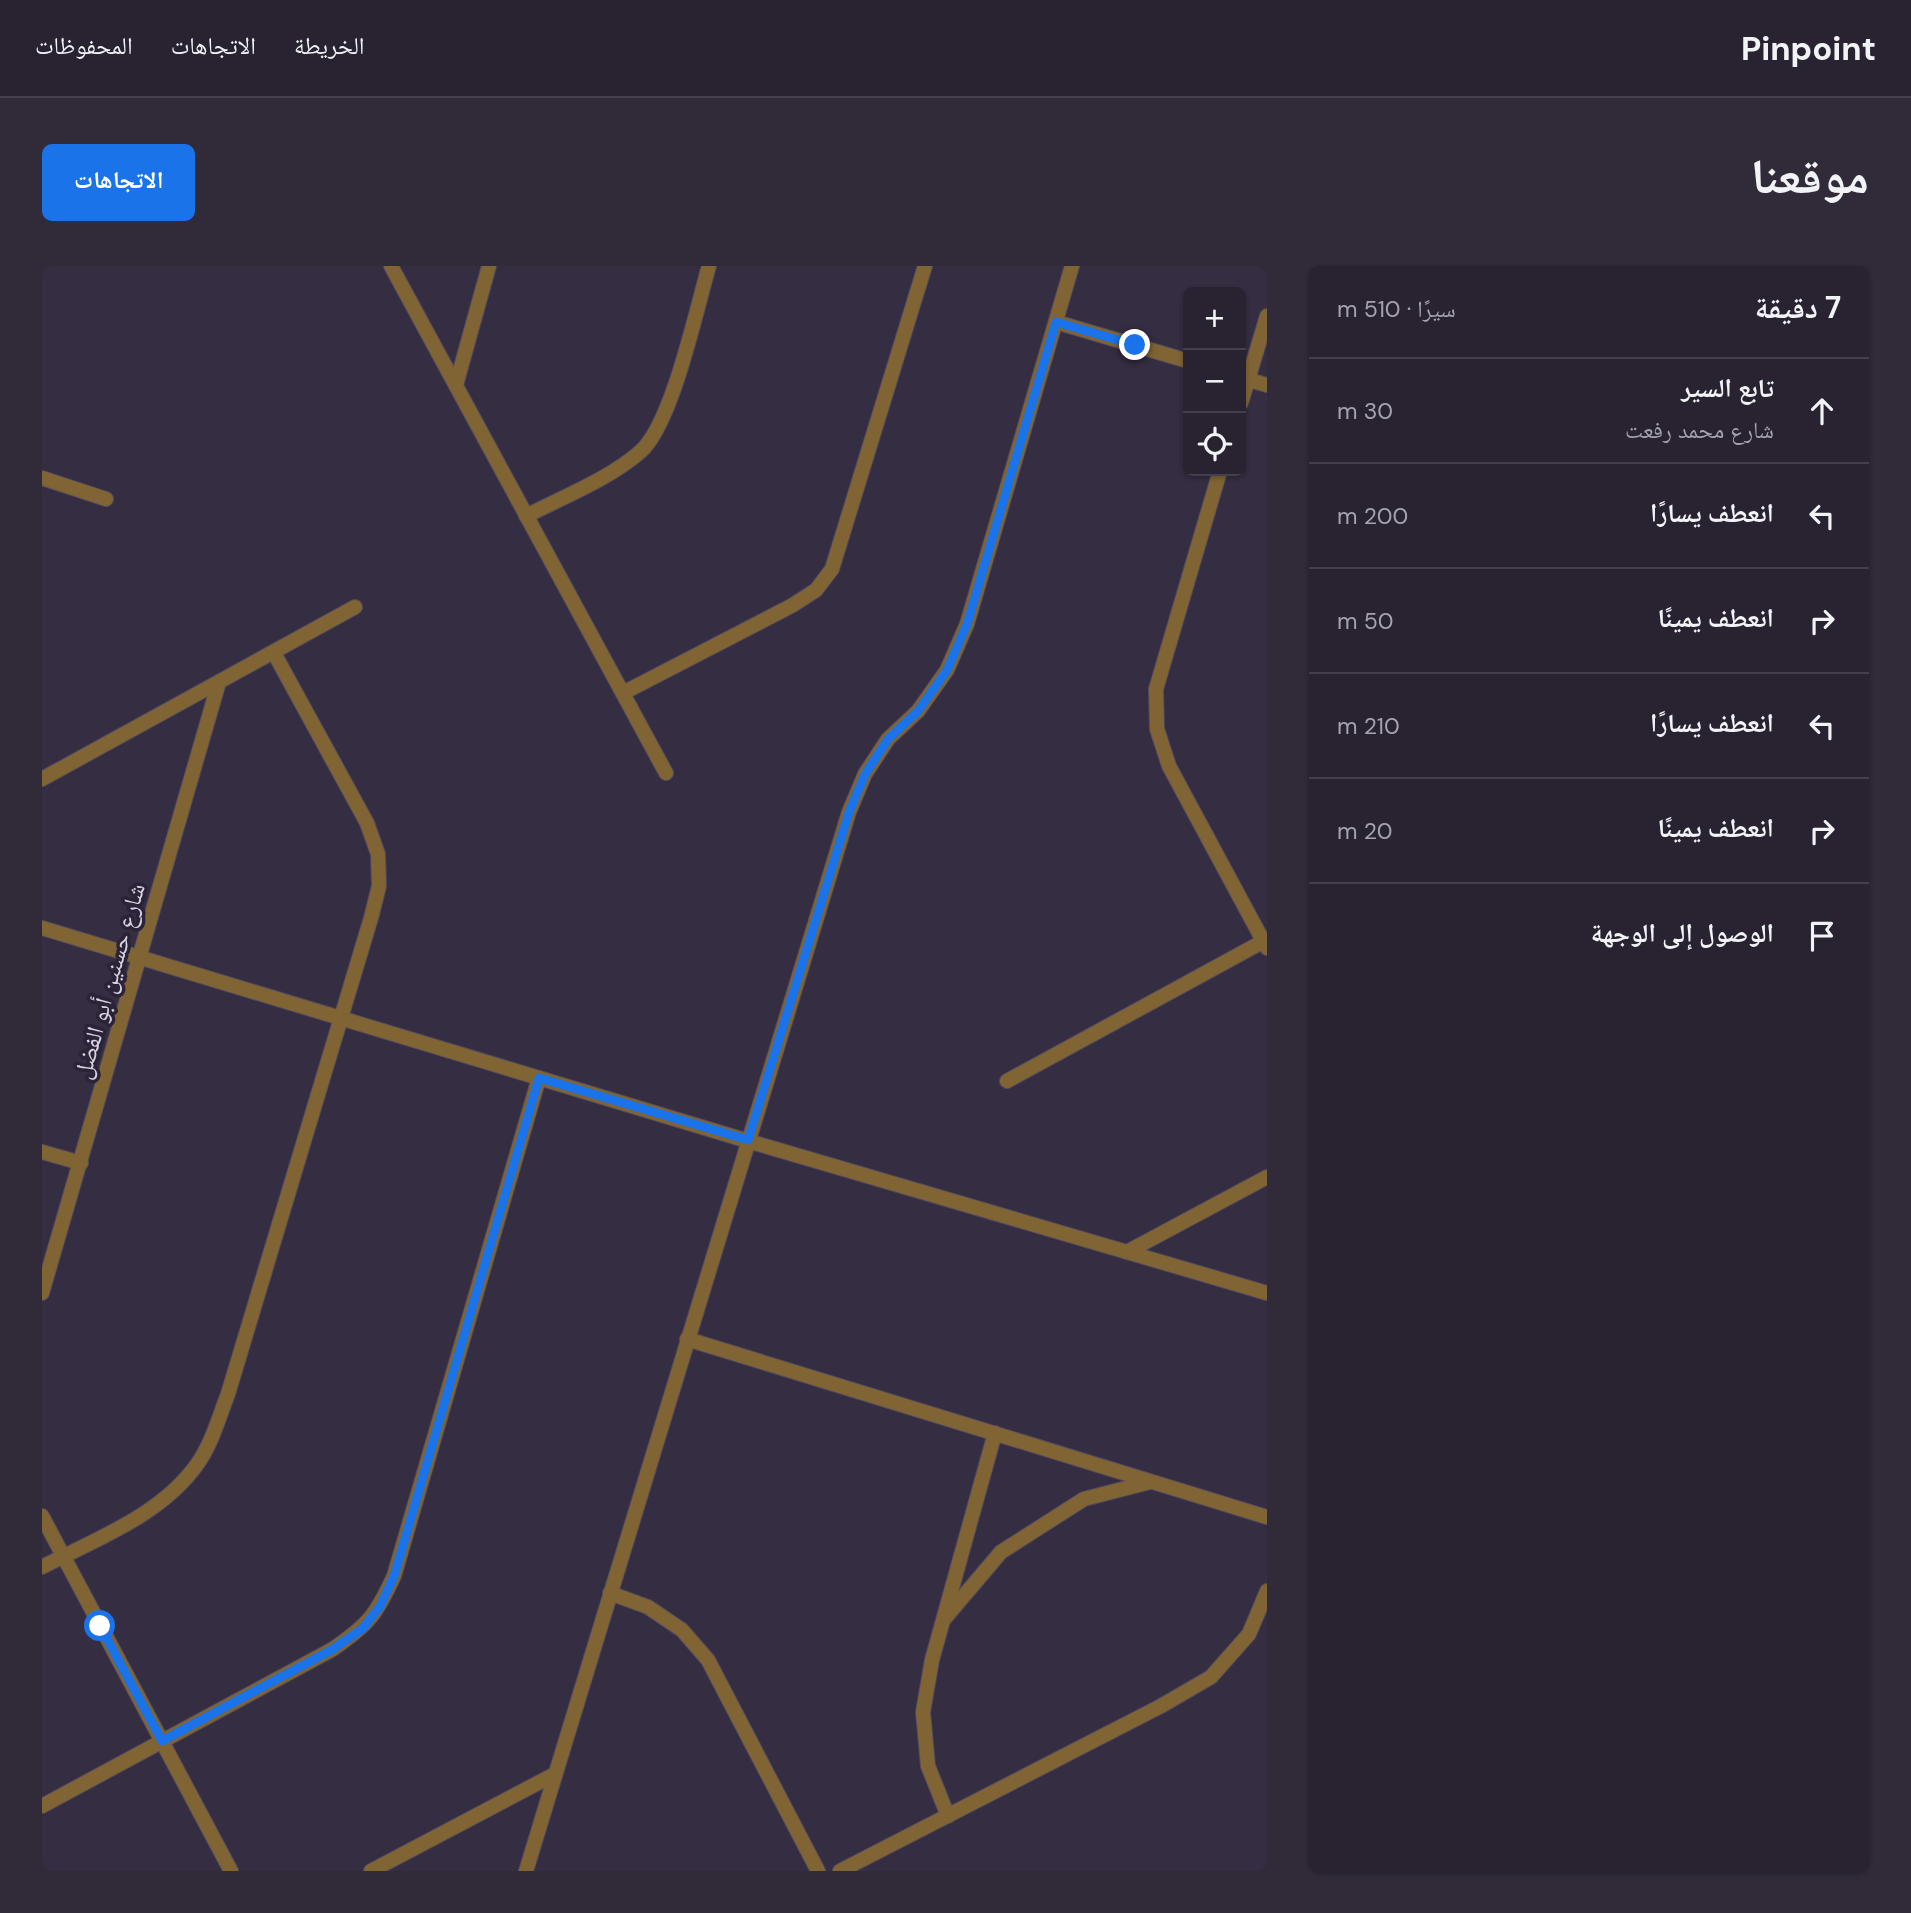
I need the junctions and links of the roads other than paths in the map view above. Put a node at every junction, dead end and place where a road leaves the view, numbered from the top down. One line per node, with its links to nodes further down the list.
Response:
1 (391, 266): 11 (street)
2 (489, 266): 11 (street)
3 (709, 266): 16 (street)
4 (925, 266): 20 (street)
5 (1072, 266): 7 (street)
6 (1267, 316): 9 (street)
7 (1056, 322): 8 (street); 29 (street)
8 (1183, 360)
9 (1246, 373)
10 (1246, 379): 12 (street)
11 (456, 385): 16 (street)
12 (1267, 385)
13 (1219, 476): 24 (street)
14 (42, 478): 15 (street)
15 (106, 499)
16 (526, 516): 20 (street)
17 (355, 607): 18 (street)
18 (274, 653): 19 (street); 26 (street)
19 (219, 682): 22 (street); 25 (street, شارع حسنين أبو الفضل)
20 (623, 693): 21 (street)
21 (666, 773)
22 (42, 779)
23 (42, 928): 25 (street)
24 (1265, 944): 28 (street)
25 (140, 958): 26 (street); 31 (street, شارع حسنين أبو الفضل)
26 (341, 1018): 27 (street); 41 (street)
27 (539, 1078): 29 (street); 46 (street)
28 (1007, 1081)
29 (748, 1140): 33 (street); 36 (street)
30 (42, 1152): 31 (street)
31 (81, 1163): 34 (street, شارع حسنين أبو الفضل)
32 (1267, 1177): 33 (street)
33 (1127, 1252): 35 (street)
34 (42, 1293)
35 (1267, 1293)
36 (687, 1339): 37 (street); 44 (street)
37 (995, 1433): 38 (street); 45 (street)
38 (1151, 1481): 40 (street); 45 (street)
39 (42, 1516): 41 (street)
40 (1267, 1517)
41 (63, 1556): 42 (street); 46 (street)
42 (42, 1567)
43 (1267, 1591): 49 (street)
44 (610, 1594): 47 (street); 53 (street)
45 (943, 1621): 49 (street)
46 (162, 1741): 48 (street); 50 (street)
47 (555, 1774): 51 (street); 52 (street)
48 (42, 1806)
49 (948, 1816): 54 (street)
50 (231, 1871)
51 (371, 1871)
52 (526, 1871)
53 (818, 1871)
54 (840, 1871)

